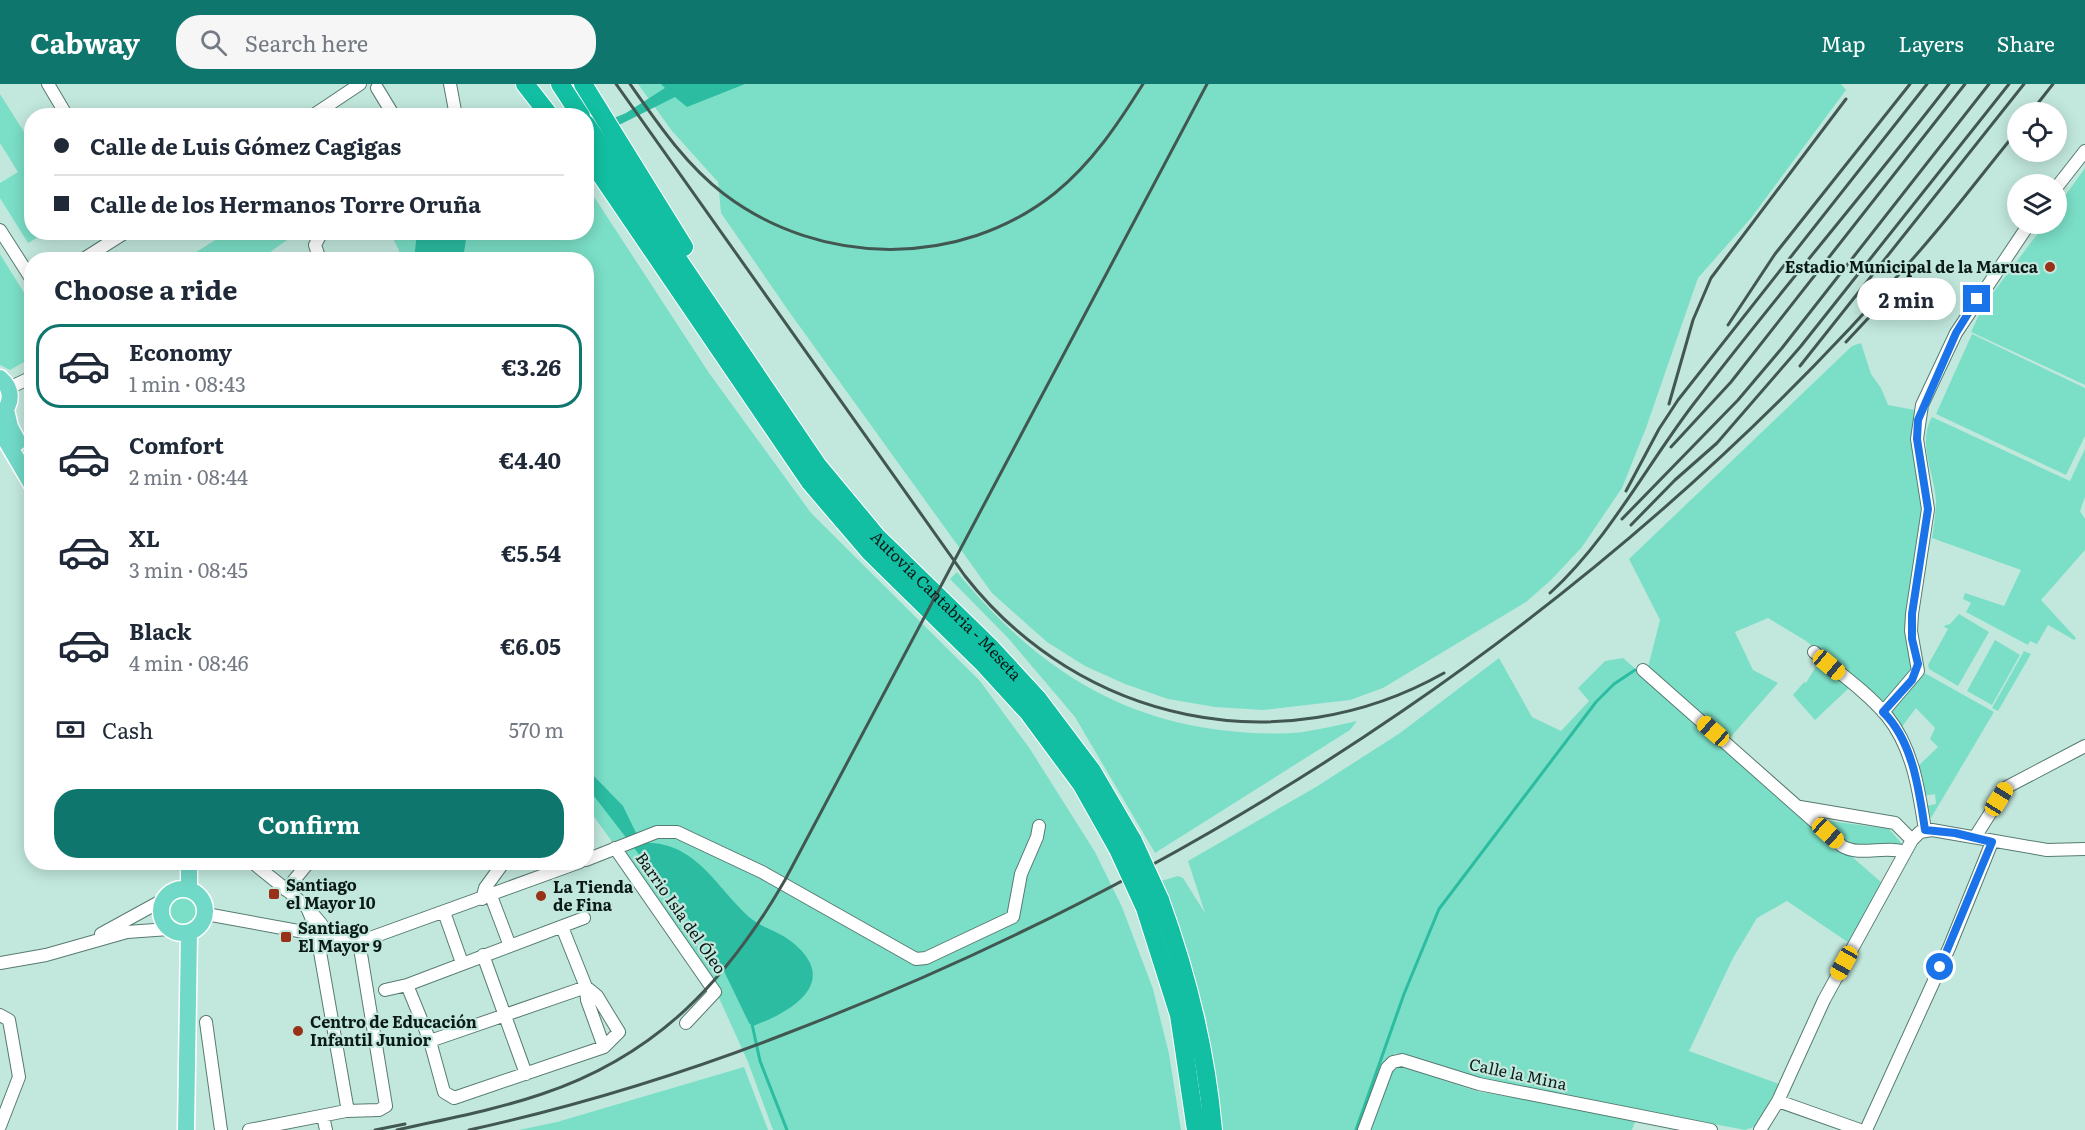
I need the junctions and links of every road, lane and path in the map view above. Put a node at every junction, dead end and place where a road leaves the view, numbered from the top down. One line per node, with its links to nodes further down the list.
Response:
1 (48, 84): 9 (street)
2 (360, 84): 10 (street)
3 (450, 84): 12 (street)
4 (525, 84): 13 (highway)
5 (540, 84): 14 (highway, Autovía Cantabria - Meseta)
6 (560, 84): 15 (highway, Autovía Cantabria - Meseta)
7 (583, 84): 31 (highway)
8 (377, 88): 11 (street)
9 (63, 108)
10 (324, 108)
11 (389, 108)
12 (454, 108)
13 (544, 108)
14 (567, 108)
15 (572, 108)
16 (2085, 151): 19 (street)
17 (594, 159): 42 (highway, Autovía Cantabria - Meseta)
18 (594, 159): 31 (highway, Autovía Cantabria - Meseta)
19 (2067, 174)
20 (0, 230): 24 (street)
21 (2022, 234): 34 (street)
22 (113, 240): 23 (street)
23 (95, 252)
24 (24, 268)
25 (24, 379): 26 (street)
26 (4, 383): 27 (main road)
27 (3, 413): 29 (main road)
28 (0, 430): 30 (main road)
29 (24, 452)
30 (24, 471)
31 (846, 502): 42 (highway, Autovía Cantabria - Meseta)
32 (1814, 652): 34 (street)
33 (1643, 670): 36 (street)
34 (1883, 712): 38 (street)
35 (2085, 746): 39 (street)
36 (1800, 807): 40 (street); 45 (street)
37 (1039, 826): 43 (street)
38 (1925, 830): 39 (street); 40 (street)
39 (1975, 837): 41 (street)
40 (1912, 840): 45 (street)
41 (1992, 842): 44 (street); 99 (street)
42 (1126, 845): 59 (highway, Autovía Cantabria - Meseta, bridge)
43 (619, 847): 46 (street); 81 (street, Barrio Isla del Óleo)
44 (2085, 849)
45 (1905, 852): 85 (street)
46 (594, 857)
47 (181, 870): 55 (main road)
48 (187, 870): 55 (main road)
49 (262, 870): 56 (street)
50 (302, 870): 56 (street)
51 (498, 870): 53 (street)
52 (559, 870): 54 (street)
53 (495, 874): 54 (street); 57 (street)
54 (515, 887): 57 (street)
55 (184, 888): 58 (main road); 61 (main road)
56 (286, 890): 62 (street)
57 (486, 898): 60 (street); 71 (street)
58 (163, 900): 66 (main road); 69 (street)
59 (1152, 904): 93 (highway, Autovía Cantabria - Meseta); 94 (highway, Autovía Cantabria - Meseta)
60 (444, 912): 70 (street); 74 (street)
61 (206, 914): 65 (street); 66 (main road)
62 (310, 915): 65 (street); 67 (street); 68 (street)
63 (585, 918): 64 (street)
64 (562, 927): 71 (street); 76 (street)
65 (296, 931): 67 (street)
66 (179, 932): 69 (street); 89 (main road)
67 (317, 936): 68 (street); 86 (street)
68 (331, 939): 70 (street)
69 (85, 942): 73 (street)
70 (359, 942): 87 (street)
71 (510, 946): 72 (street)
72 (483, 955): 74 (street); 79 (street)
73 (0, 963)
74 (462, 963): 75 (street)
75 (407, 985): 77 (street); 82 (street)
76 (586, 987): 79 (street); 83 (street); 83 (street)
77 (385, 990)
78 (0, 1015): 88 (street)
79 (506, 1015): 82 (street); 84 (street)
80 (206, 1022): 90 (street)
81 (686, 1023)
82 (430, 1041): 84 (street)
83 (604, 1047): 84 (street)
84 (526, 1074)
85 (1778, 1101): 97 (street); 98 (street)
86 (347, 1106)
87 (323, 1116): 91 (street); 92 (street)
88 (0, 1126)
89 (182, 1129)
90 (221, 1130)
91 (249, 1130)
92 (326, 1130)
93 (1196, 1130)
94 (1213, 1130)
95 (1364, 1130): 96 (street, Calle la Mina)
96 (1711, 1130)
97 (1760, 1130)
98 (1860, 1130)
99 (1866, 1130)

